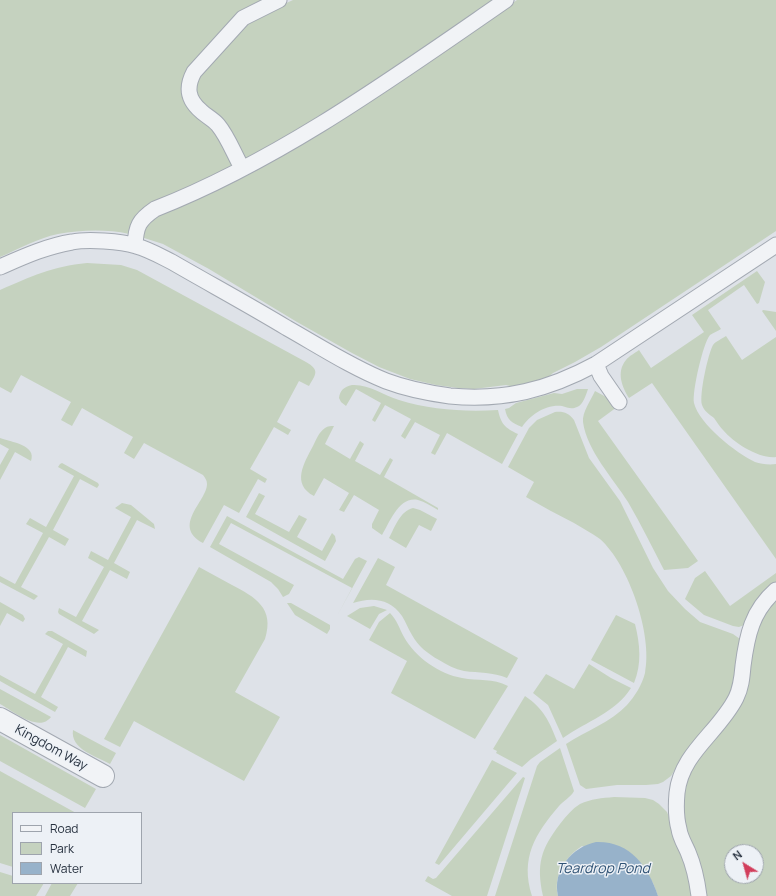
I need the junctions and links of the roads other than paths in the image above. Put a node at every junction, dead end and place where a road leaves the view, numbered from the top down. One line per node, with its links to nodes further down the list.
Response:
1 (279, 0): 3 (lane)
2 (506, 0): 3 (lane)
3 (242, 168): 4 (lane)
4 (135, 245): 6 (lane); 7 (lane)
5 (776, 245): 7 (lane)
6 (0, 267)
7 (596, 364): 8 (lane)
8 (619, 402)
9 (776, 590): 12 (lane)
10 (0, 719): 11 (street, Kingdom Way)
11 (103, 776)
12 (699, 896)

